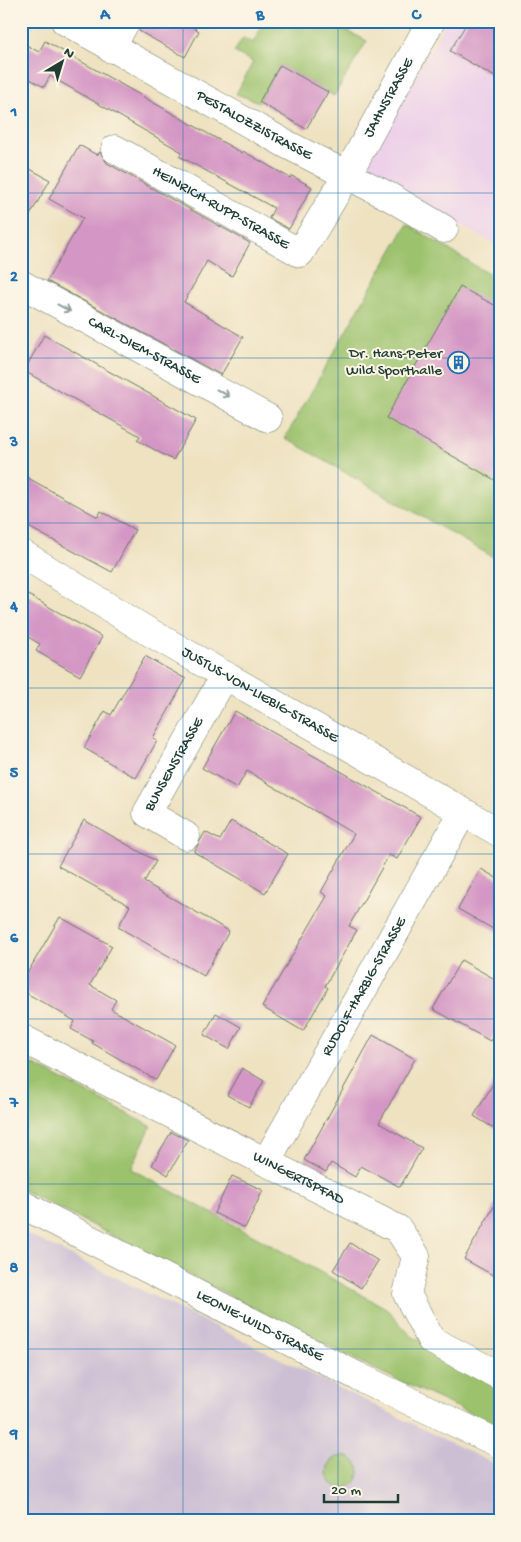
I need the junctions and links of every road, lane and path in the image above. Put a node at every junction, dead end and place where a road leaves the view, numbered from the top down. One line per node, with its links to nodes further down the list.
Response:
1 (65, 21): 4 (street, PESTALOZZISTRASSE)
2 (126, 21): 4 (street)
3 (431, 21): 6 (street, JAHNSTRASSE)
4 (111, 49): 6 (street, PESTALOZZISTRASSE)
5 (114, 149): 6 (street, HEINRICH-RUPP-STRASSE)
6 (347, 174): 7 (street, PESTALOZZISTRASSE)
7 (444, 229)
8 (21, 284): 9 (street, CARL-DIEM-STRASSE, one-way to 9)
9 (268, 418)
10 (21, 553): 11 (street, JUSTUS-VON-LIEBIG-STRASSE)
11 (226, 675): 12 (street, JUSTUS-VON-LIEBIG-STRASSE); 14 (street, BUNSENSTRASSE)
12 (463, 812): 13 (street, JUSTUS-VON-LIEBIG-STRASSE); 16 (street, RUDOLF-HARBIG-STRASSE)
13 (500, 833)
14 (186, 836)
15 (21, 1038): 16 (street, WINGERTSPFAD)
16 (266, 1162): 18 (street, WINGERTSPFAD)
17 (21, 1204): 19 (street, LEONIE-WILD-STRASSE)
18 (500, 1376)
19 (500, 1444)

